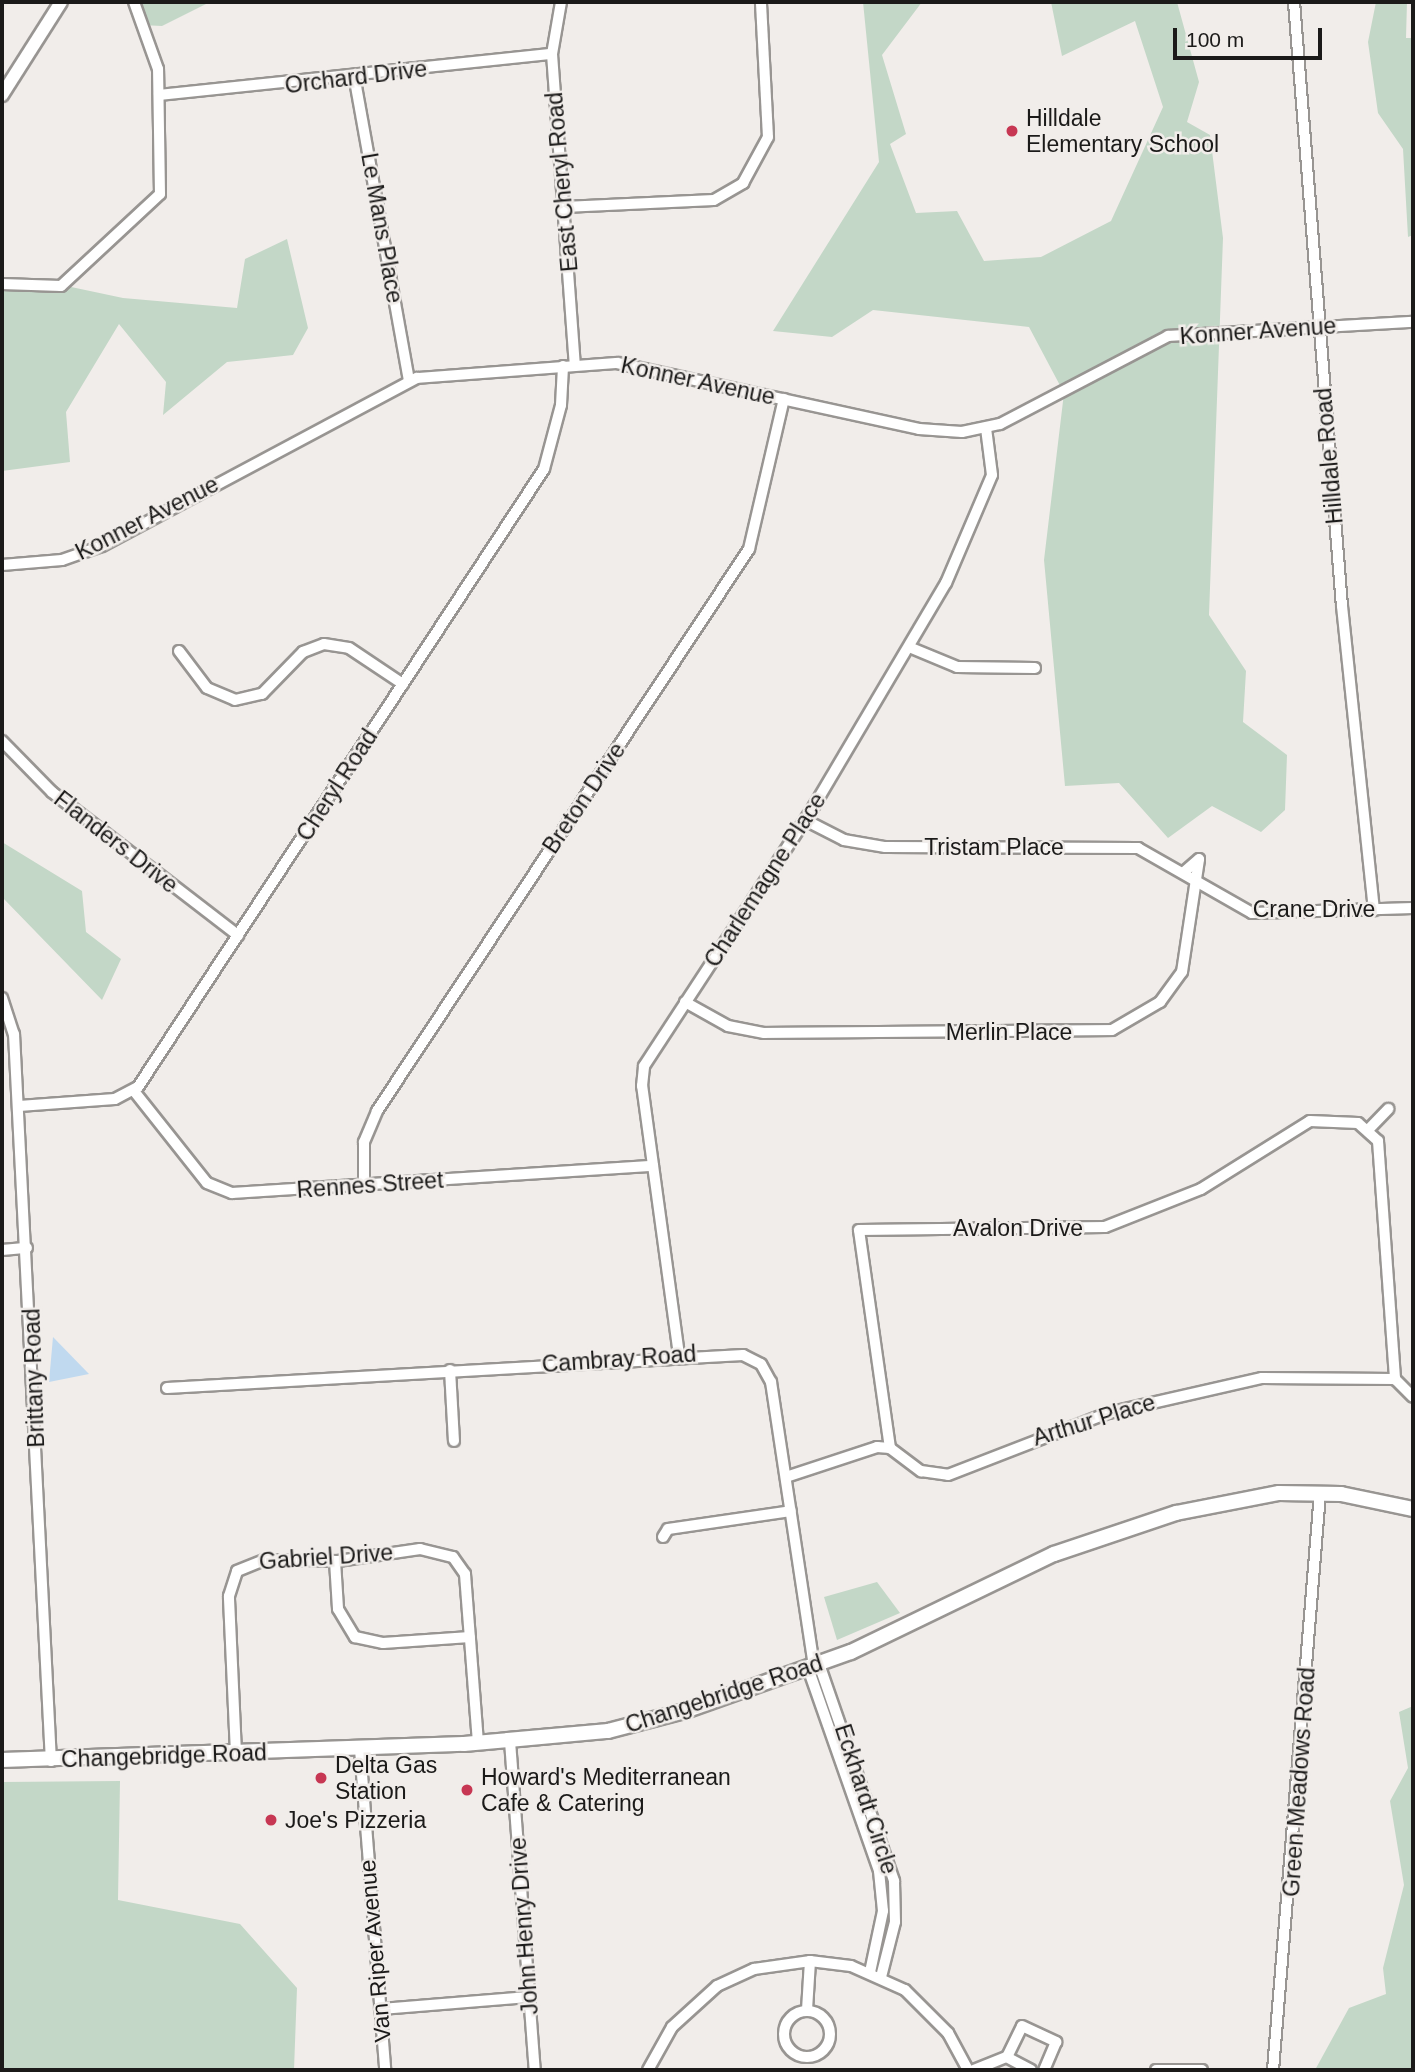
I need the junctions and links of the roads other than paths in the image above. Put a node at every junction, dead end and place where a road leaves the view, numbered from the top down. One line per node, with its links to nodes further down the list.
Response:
1 (61, 2): 8 (street)
2 (134, 2): 9 (street)
3 (561, 2): 6 (street, East Cheryl Road)
4 (761, 2): 10 (street)
5 (1294, 2): 13 (street, Hilldale Road)
6 (552, 54): 7 (street, Orchard Drive); 10 (street, East Cheryl Road)
7 (354, 75): 9 (street, Orchard Drive); 16 (street, Le Mans Place)
8 (2, 95)
9 (159, 95): 11 (street)
10 (564, 206): 14 (street, East Cheryl Road)
11 (2, 284)
12 (1413, 322): 13 (street, Konner Avenue)
13 (1319, 326): 18 (street, Konner Avenue); 29 (street, Hilldale Road)
14 (575, 364): 15 (street, Konner Avenue); 17 (street, Konner Avenue)
15 (563, 366): 16 (street, Konner Avenue); 23 (street, Cheryl Road)
16 (409, 381): 19 (street, Konner Avenue)
17 (784, 399): 18 (street, Konner Avenue); 38 (street, Breton Drive)
18 (986, 428): 20 (street, Charlemagne Place)
19 (2, 565)
20 (909, 647): 22 (street); 25 (street, Charlemagne Place)
21 (179, 651): 23 (street)
22 (1035, 668)
23 (403, 684): 30 (street, Cheryl Road)
24 (2, 741): 30 (street, Flanders Drive)
25 (805, 820): 26 (street, Tristam Place); 32 (street, Charlemagne Place)
26 (1183, 873): 27 (street, Crane Drive); 27 (street)
27 (1196, 881): 29 (street, Crane Drive); 32 (street, Merlin Place)
28 (1413, 908): 29 (street, Crane Drive)
29 (1374, 910)
30 (238, 935): 33 (street, Cheryl Road)
31 (2, 998): 34 (street, Brittany Road)
32 (685, 1002): 37 (street, Charlemagne Place)
33 (134, 1091): 34 (street); 38 (street, Rennes Street)
34 (19, 1106): 39 (street, Brittany Road)
35 (1388, 1109): 36 (street)
36 (1369, 1129): 43 (street); 47 (street, Avalon Drive)
37 (653, 1166): 38 (street, Rennes Street); 41 (street, Charlemagne Place)
38 (364, 1186)
39 (27, 1248): 40 (street); 61 (street, Brittany Road)
40 (2, 1250)
41 (679, 1355): 42 (street, Cambray Road); 48 (street, Cambray Road)
42 (450, 1370): 44 (street, Cambray Road); 46 (street)
43 (1395, 1379): 45 (street); 47 (street, Arthur Place)
44 (167, 1388)
45 (1413, 1397)
46 (454, 1441)
47 (890, 1448): 48 (street)
48 (786, 1477): 51 (street, Cambray Road)
49 (1320, 1494): 50 (main road, Changebridge Road); 55 (main road, Changebridge Road); 78 (street, Green Meadows Road)
50 (1413, 1509)
51 (791, 1511): 52 (street); 55 (street, Cambray Road)
52 (663, 1537)
53 (335, 1561): 54 (street); 54 (street, Gabriel Drive); 59 (street, Gabriel Drive)
54 (470, 1637): 57 (street, Gabriel Drive)
55 (814, 1666): 56 (main road, Changebridge Road); 63 (street, Eckhardt Circle); 64 (street, Eckhardt Circle)
56 (510, 1741): 57 (main road, Changebridge Road); 65 (street, John Henry Drive)
57 (478, 1743): 58 (main road, Changebridge Road)
58 (360, 1749): 59 (main road, Changebridge Road); 66 (street, Van Riper Avenue)
59 (236, 1753): 61 (main road, Changebridge Road)
60 (2, 1760): 61 (main road, Changebridge Road)
61 (51, 1761)
62 (810, 1961): 63 (street); 67 (street); 71 (street)
63 (870, 1972): 64 (street)
64 (881, 1977): 72 (street)
65 (530, 1997): 66 (street); 70 (street, John Henry Drive)
66 (380, 2009): 69 (street, Van Riper Avenue)
67 (807, 2010): 67 (street)
68 (1007, 2057): 73 (street); 74 (street); 75 (street)
69 (385, 2070)
70 (535, 2070)
71 (648, 2070)
72 (968, 2070)
73 (974, 2070)
74 (1031, 2070)
75 (1044, 2070)
76 (1156, 2070): 77 (street)
77 (1202, 2070)
78 (1273, 2070)

